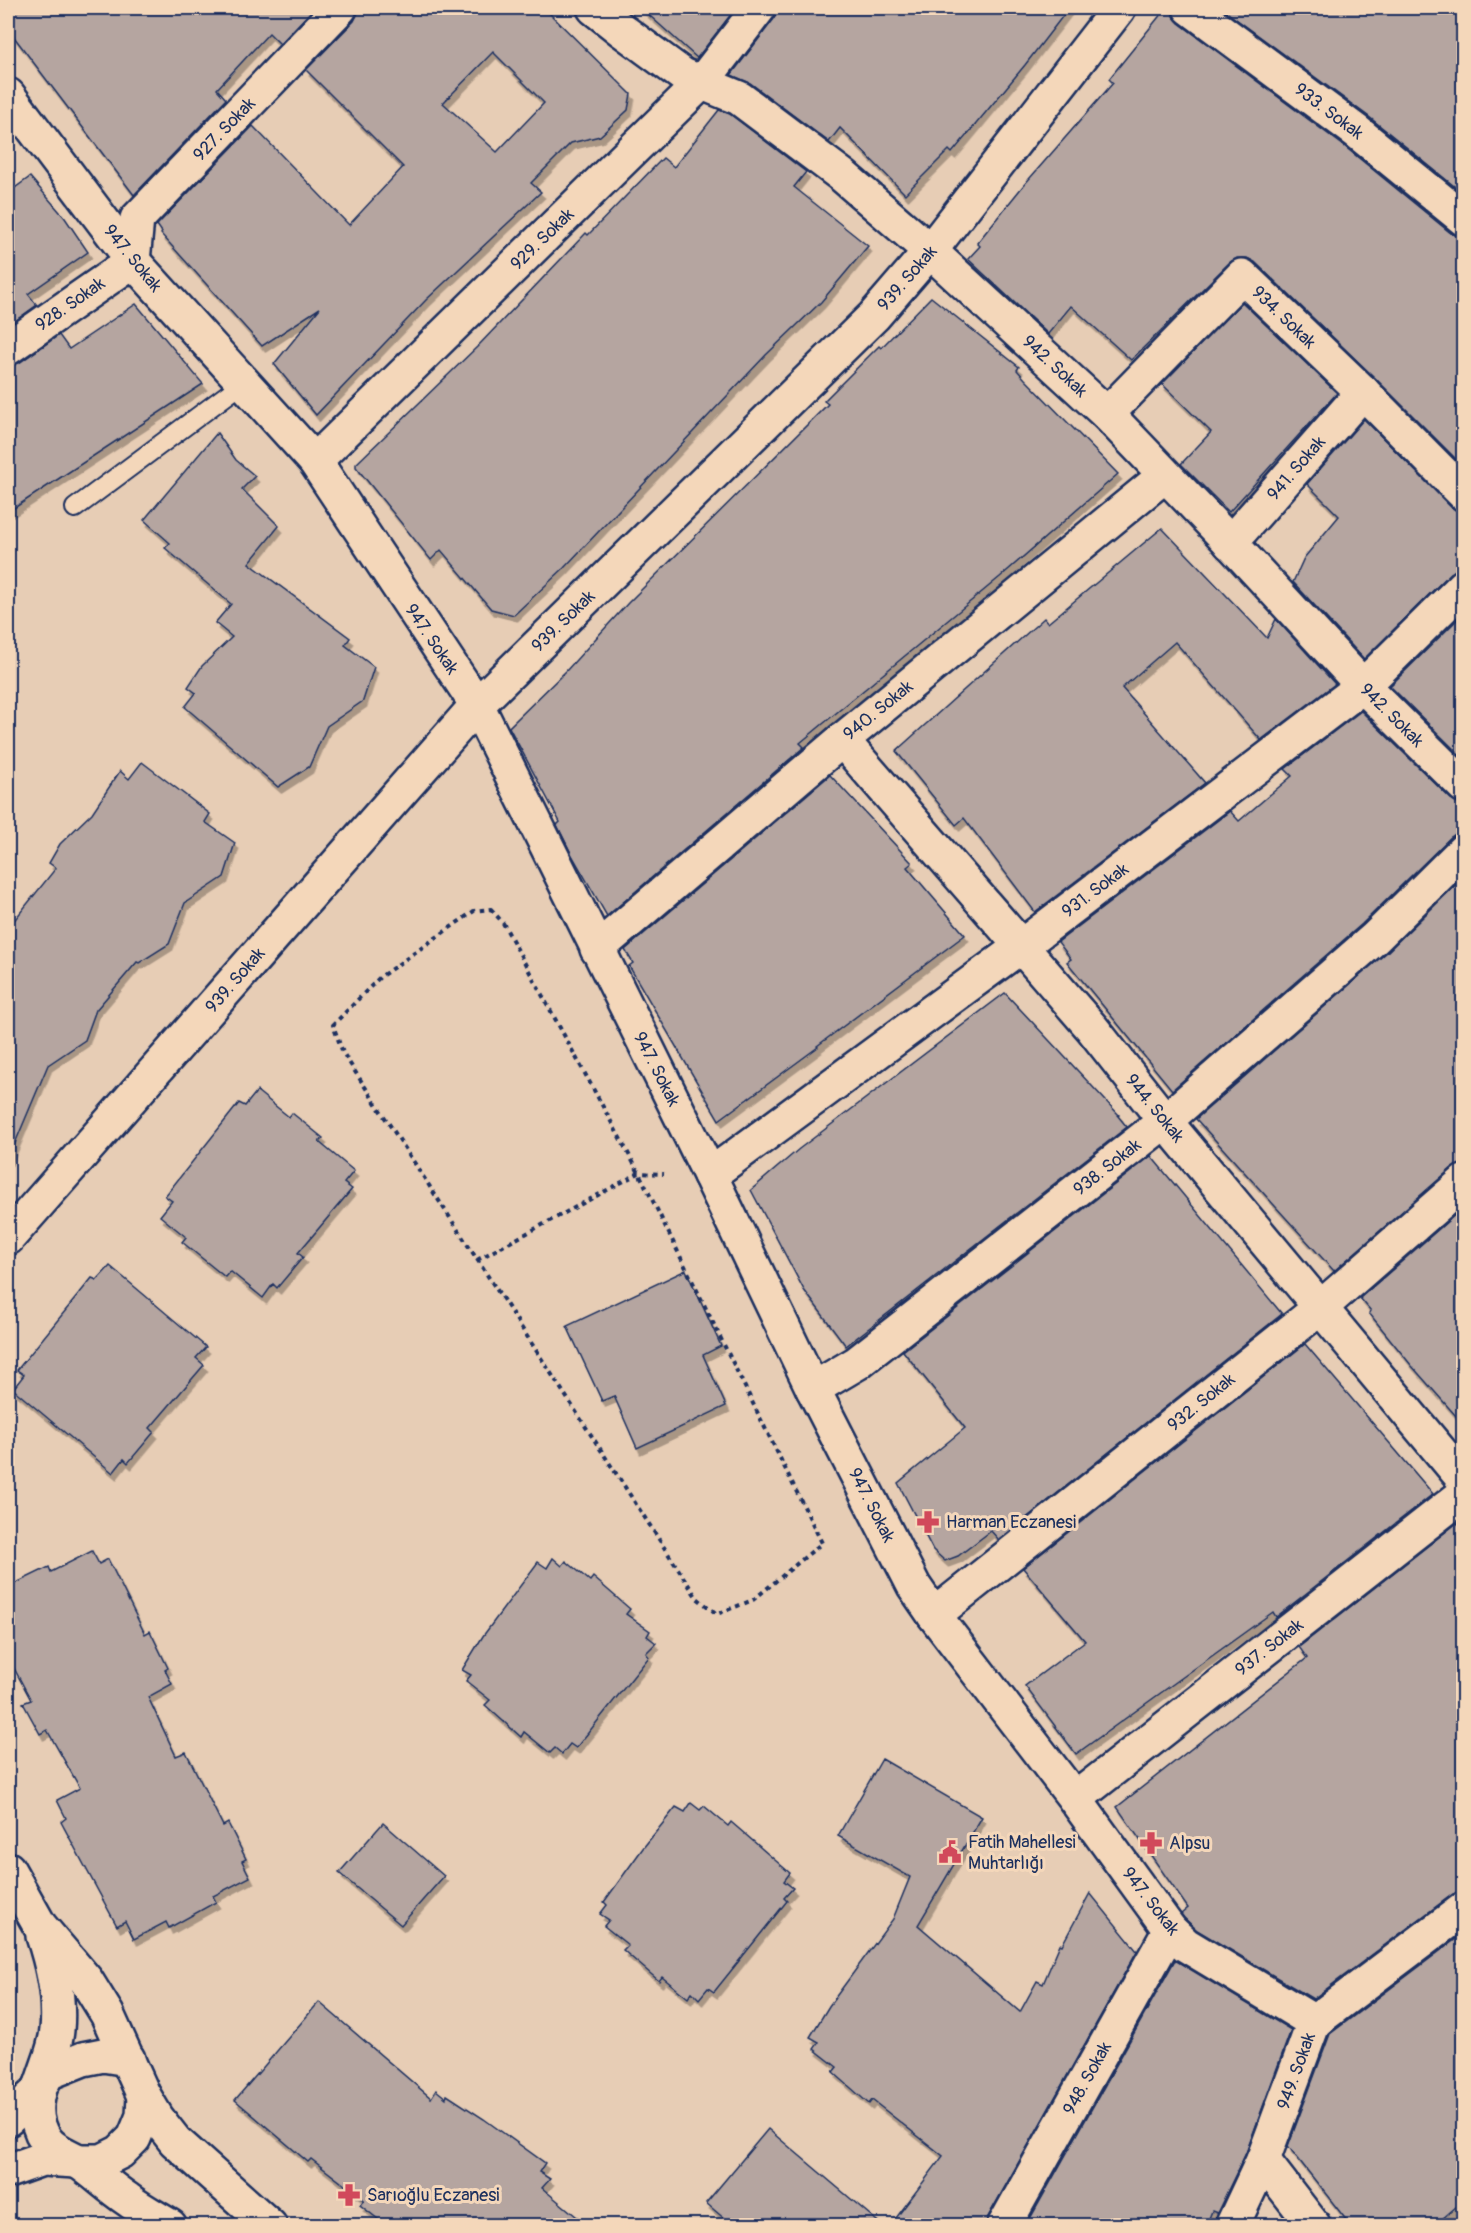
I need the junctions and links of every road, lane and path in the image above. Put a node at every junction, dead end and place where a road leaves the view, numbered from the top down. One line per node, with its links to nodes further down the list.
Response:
1 (340, 8): 10 (street, 927. Sokak)
2 (594, 8): 6 (street, 942. Sokak)
3 (759, 8): 6 (street, 929. Sokak)
4 (1119, 8): 9 (street, 939. Sokak)
5 (1190, 8): 8 (street, 933. Sokak)
6 (702, 82): 9 (street, 942. Sokak); 15 (street, 929. Sokak)
7 (8, 95): 10 (street, 947. Sokak)
8 (1464, 219)
9 (930, 251): 14 (street, 942. Sokak); 22 (street, 939. Sokak)
10 (133, 261): 11 (street, 928. Sokak); 12 (street, 947. Sokak)
11 (8, 348)
12 (243, 383): 15 (street, 947. Sokak); 18 (lane)
13 (1363, 392): 14 (street, 934. Sokak); 17 (street, 934. Sokak); 19 (street, 941. Sokak)
14 (1107, 414): 16 (street, 942. Sokak)
15 (315, 461): 22 (street, 947. Sokak)
16 (1164, 476): 19 (street, 942. Sokak); 23 (street, 940. Sokak)
17 (1464, 494)
18 (75, 508)
19 (1230, 543): 21 (street, 942. Sokak)
20 (1464, 586): 21 (street, 931. Sokak)
21 (1363, 686): 24 (street, 942. Sokak); 26 (street, 931. Sokak)
22 (477, 705): 27 (street, 947. Sokak); 32 (street, 939. Sokak)
23 (842, 740): 26 (street, 944. Sokak); 27 (street, 940. Sokak)
24 (1464, 786)
25 (1464, 850): 28 (street, 938. Sokak)
26 (1020, 947): 28 (street, 944. Sokak); 30 (street, 931. Sokak)
27 (597, 949): 30 (street, 947. Sokak)
28 (1165, 1121): 34 (street, 944. Sokak); 35 (street, 938. Sokak)
29 (639, 1173): 30 (path); 33 (path); 33 (path); 33 (path)
30 (710, 1175): 35 (street, 947. Sokak)
31 (1464, 1182): 34 (street, 932. Sokak)
32 (8, 1238)
33 (477, 1260)
34 (1320, 1308): 36 (street, 944. Sokak); 38 (street, 932. Sokak)
35 (813, 1389): 38 (street, 947. Sokak)
36 (1464, 1480)
37 (1464, 1494): 39 (street, 937. Sokak)
38 (934, 1615): 39 (street, 947. Sokak)
39 (1075, 1800): 43 (street, 947. Sokak)
40 (8, 1869): 42 (street)
41 (1464, 1909): 44 (street, 949. Sokak)
42 (40, 1926): 45 (street); 46 (street)
43 (1170, 1930): 44 (street, 947. Sokak); 54 (street, 948. Sokak)
44 (1314, 2022): 49 (street, 949. Sokak)
45 (128, 2059): 46 (street); 47 (street)
46 (38, 2091): 48 (street); 50 (street)
47 (144, 2096): 50 (street); 53 (street)
48 (8, 2119)
49 (1263, 2160): 55 (street, 949. Sokak); 56 (street)
50 (76, 2161): 51 (street); 52 (street)
51 (8, 2171)
52 (170, 2226)
53 (270, 2226)
54 (1004, 2226)
55 (1232, 2226)
56 (1314, 2226)

